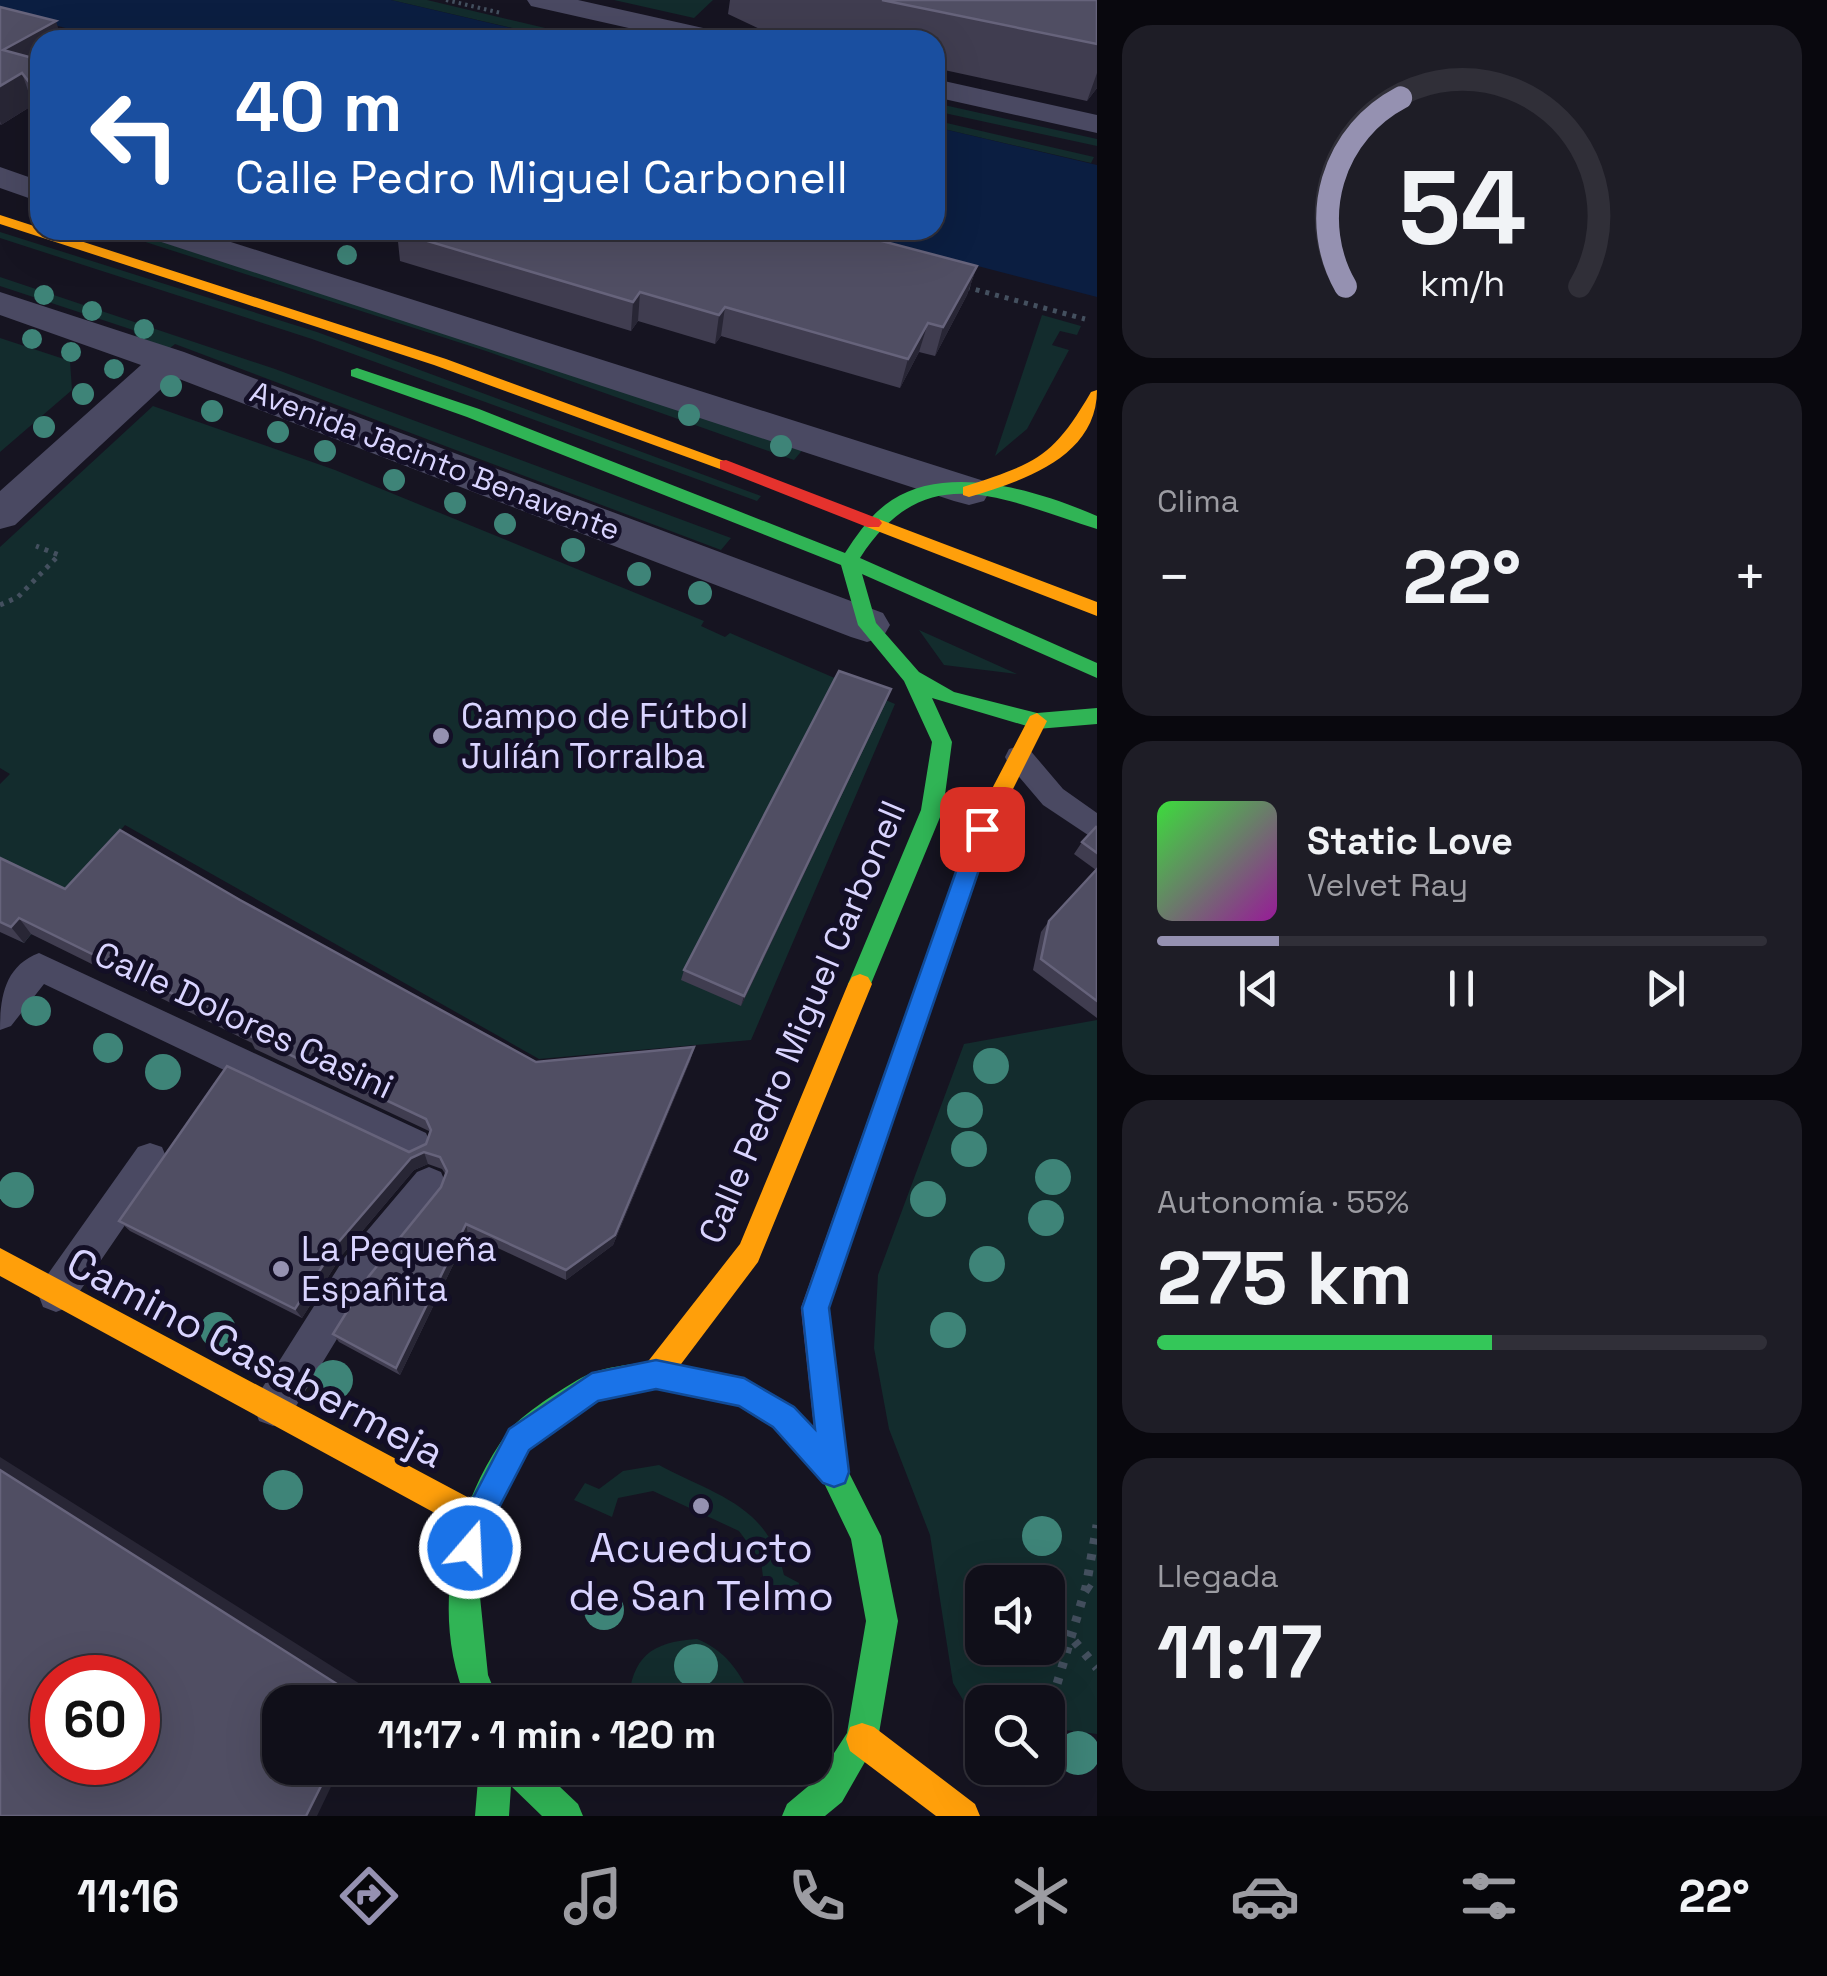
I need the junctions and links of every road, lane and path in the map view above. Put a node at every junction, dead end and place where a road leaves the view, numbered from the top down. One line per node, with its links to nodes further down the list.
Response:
1 (541, 0): 2 (street)
2 (675, 30)
3 (945, 90): 4 (street)
4 (1097, 124)
5 (0, 176): 6 (street)
6 (30, 188)
7 (0, 219): 8 (main road)
8 (30, 228)
9 (67, 240): 19 (main road)
10 (189, 240): 17 (street)
11 (956, 284): 13 (path)
12 (0, 303): 14 (street, Avenida Jacinto Benavente)
13 (1085, 319)
14 (170, 360): 18 (street); 25 (street, Avenida Jacinto Benavente)
15 (327, 363): 22 (main road, Avenida Jacinto Benavente)
16 (1097, 396): 17 (main road)
17 (969, 491): 19 (main road); 20 (main road)
18 (0, 516)
19 (873, 523): 22 (main road); 24 (main road)
20 (1097, 524)
21 (60, 555): 23 (path)
22 (849, 561): 25 (main road, Avenida Jacinto Benavente); 26 (main road, Avenida Jacinto Benavente)
23 (0, 605)
24 (1097, 609)
25 (867, 625): 27 (main road, Avenida Jacinto Benavente)
26 (1097, 671)
27 (912, 676): 29 (main road, Avenida Jacinto Benavente); 40 (main road, Calle Pedro Miguel Carbonell)
28 (1097, 716): 29 (main road, Avenida Jacinto Benavente)
29 (1037, 721): 30 (main road)
30 (1019, 756): 32 (lane); 42 (main road)
31 (1097, 798): 32 (lane)
32 (1068, 810): 33 (lane)
33 (1097, 829)
34 (0, 1016): 35 (lane, Calle Dolores Casini)
35 (414, 1144)
36 (150, 1159): 39 (lane)
37 (429, 1184): 41 (lane)
38 (0, 1261): 39 (main road, Camino Casabermeja)
39 (56, 1294): 41 (main road, Camino Casabermeja)
40 (656, 1374): 42 (main road); 43 (main road)
41 (273, 1407): 43 (main road, Camino Casabermeja)
42 (834, 1472): 52 (main road)
43 (477, 1519): 50 (main road)
44 (1097, 1526): 45 (path)
45 (1086, 1587): 46 (path); 48 (path)
46 (1097, 1594)
47 (1065, 1634): 48 (path)
48 (1071, 1637): 49 (path); 51 (path)
49 (1097, 1668)
50 (476, 1685)
51 (1057, 1685)
52 (862, 1738): 57 (main road); 58 (main road)
53 (495, 1785): 55 (main road)
54 (534, 1785): 56 (main road)
55 (492, 1816)
56 (566, 1816)
57 (799, 1816)
58 (963, 1816)

